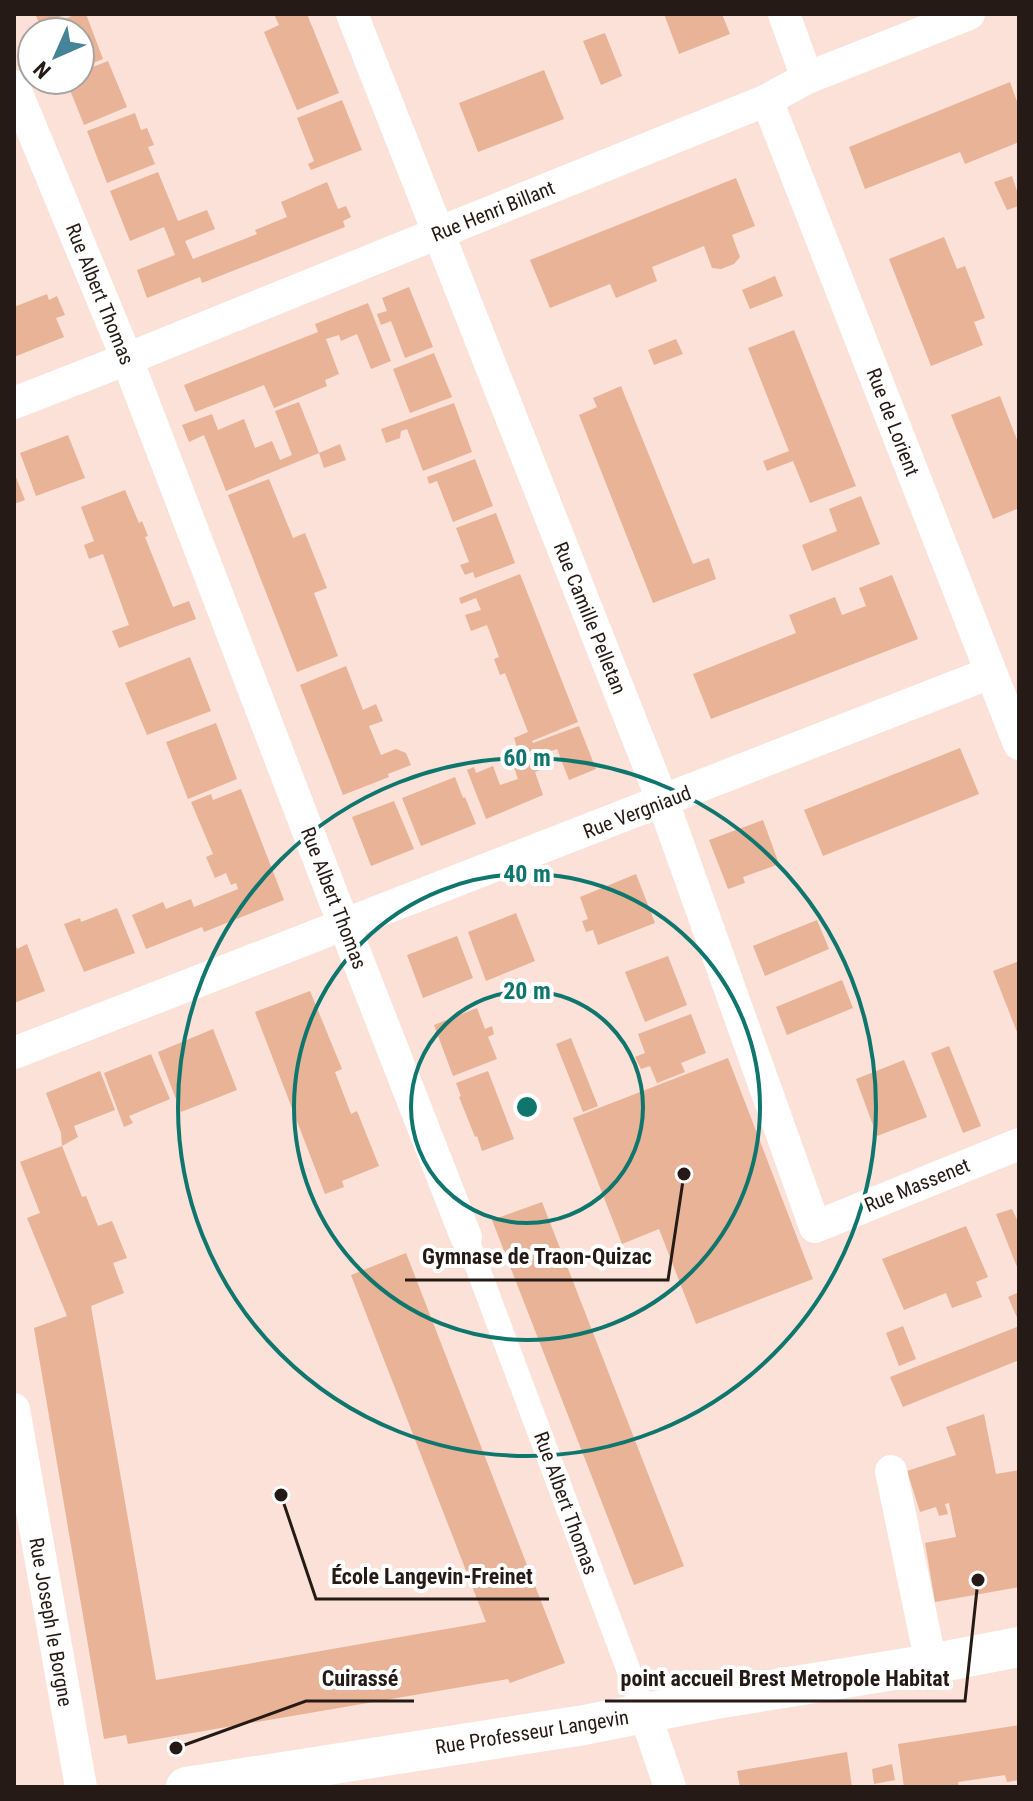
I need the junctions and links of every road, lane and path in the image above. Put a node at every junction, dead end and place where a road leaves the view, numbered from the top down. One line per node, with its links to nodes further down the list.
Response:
1 (352, 14): 7 (street, Rue Camille Pelletan)
2 (784, 14): 4 (street)
3 (969, 14): 4 (street, Rue Henri Billant)
4 (807, 78): 6 (street, Rue Henri Billant)
5 (14, 86): 8 (street, Rue Albert Thomas)
6 (767, 100): 7 (street, Rue Henri Billant); 10 (street, Rue de Lorient)
7 (438, 234): 8 (street, Rue Henri Billant); 12 (street, Rue Camille Pelletan)
8 (127, 359): 9 (street, Rue Henri Billant); 13 (street, Rue Albert Thomas)
9 (14, 403)
10 (990, 673): 11 (street, Rue de Lorient); 12 (street, Rue Vergniaud)
11 (1019, 744)
12 (663, 802): 13 (street, Rue Vergniaud); 16 (street, Rue Camille Pelletan)
13 (344, 924): 14 (street, Rue Vergniaud); 17 (street, Rue Albert Thomas)
14 (14, 1053)
15 (1019, 1144): 16 (street, Rue Massenet)
16 (815, 1227)
17 (466, 1237): 22 (street, Rue Albert Thomas)
18 (14, 1409): 23 (street, Rue Joseph le Borgne)
19 (891, 1471): 21 (street)
20 (1019, 1647): 21 (street, Rue Professeur Langevin)
21 (931, 1664): 22 (street, Rue Professeur Langevin)
22 (645, 1714): 24 (street, Rue Professeur Langevin); 25 (street)
23 (81, 1787)
24 (186, 1787)
25 (670, 1787)

